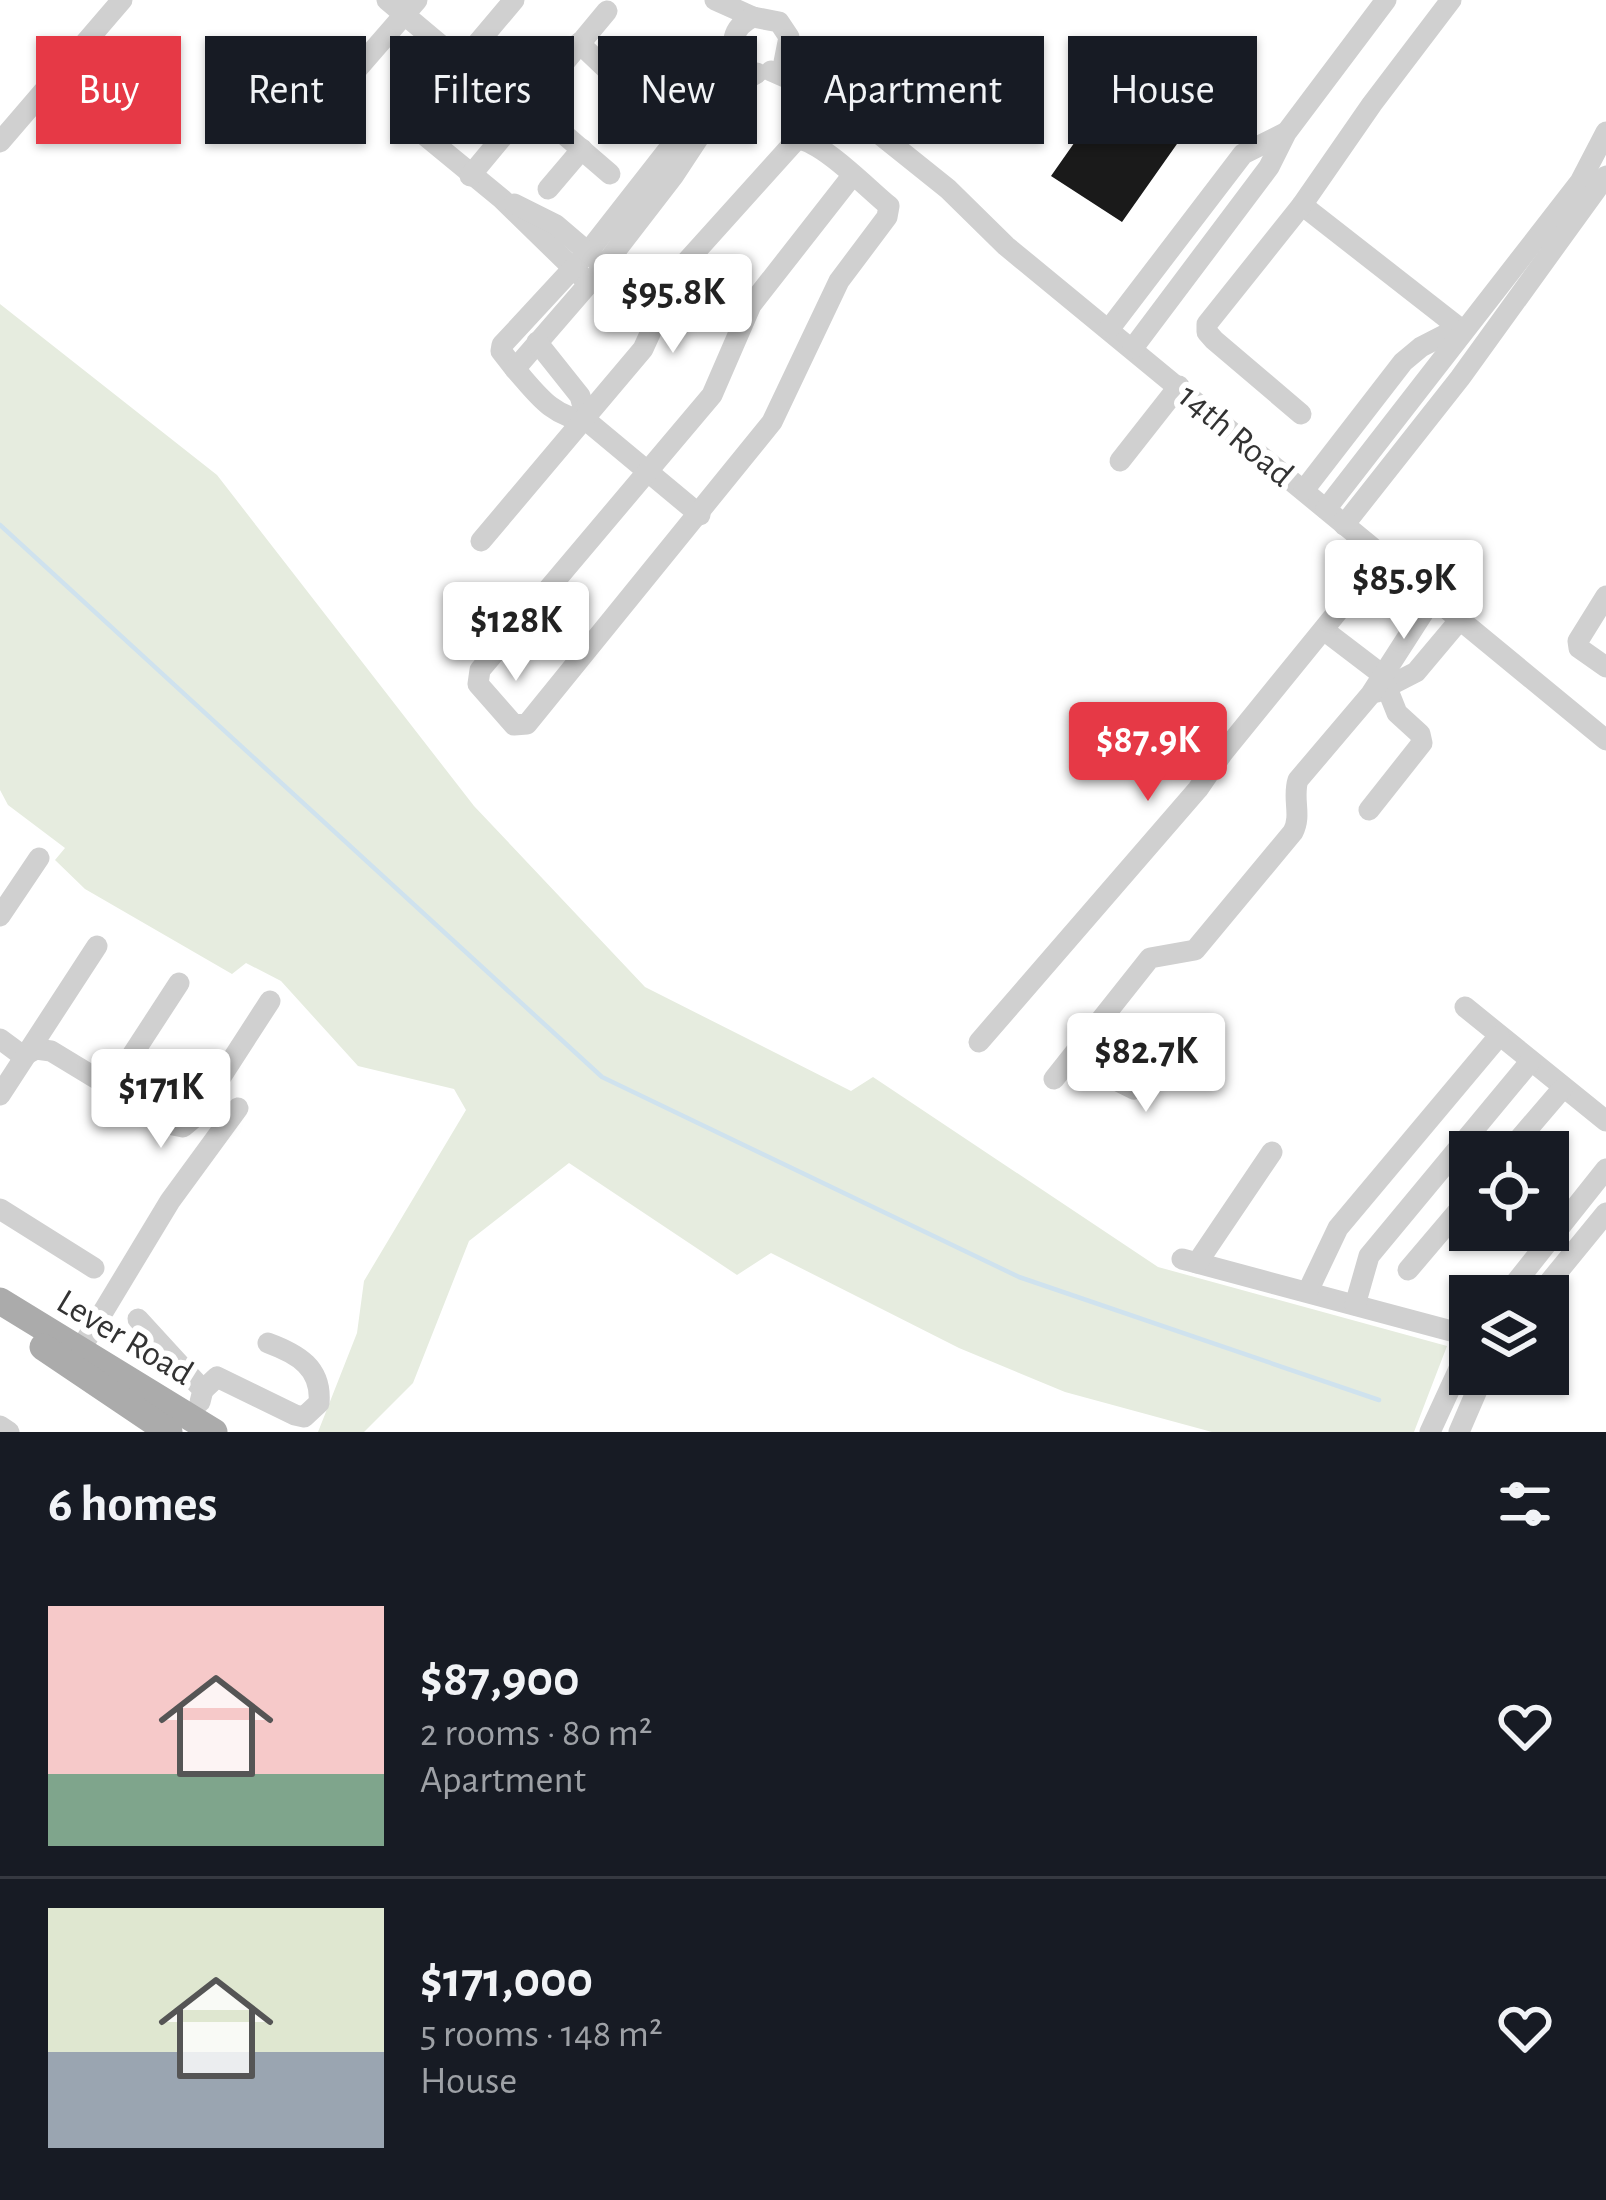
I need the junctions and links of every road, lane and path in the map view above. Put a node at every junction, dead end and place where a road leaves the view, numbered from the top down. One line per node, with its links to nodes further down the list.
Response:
1 (122, 0): 25 (street)
2 (386, 0): 8 (street)
3 (514, 0): 12 (street)
4 (701, 0): 13 (street)
5 (716, 0): 10 (street)
6 (1387, 0): 24 (street)
7 (1451, 0): 38 (street)
8 (411, 8): 11 (street); 18 (street)
9 (607, 11): 16 (street)
10 (753, 17): 14 (street); 15 (street)
11 (437, 36)
12 (484, 36)
13 (727, 36)
14 (738, 36)
15 (788, 36)
16 (579, 44): 17 (street); 19 (street)
17 (574, 50)
18 (366, 59)
19 (598, 62)
20 (781, 64): 22 (street)
21 (757, 70): 22 (street)
22 (764, 72): 32 (street); 39 (street, 14th Road)
23 (1606, 132): 43 (street)
24 (1286, 133): 41 (street); 42 (street)
25 (0, 142)
26 (574, 142): 31 (street)
27 (437, 144): 34 (street)
28 (497, 144): 34 (street)
29 (672, 144): 32 (street)
30 (892, 144): 39 (street, 14th Road)
31 (582, 149): 33 (street); 37 (street)
32 (658, 162): 40 (street)
33 (610, 174)
34 (470, 176): 40 (street)
35 (852, 176): 50 (street); 52 (street); 55 (street)
36 (1606, 176): 56 (street)
37 (548, 189)
38 (1302, 205): 43 (street); 49 (street)
39 (979, 222): 44 (street, 14th Road)
40 (588, 267): 45 (street); 47 (street)
41 (1154, 271): 42 (street); 44 (street)
42 (1176, 286): 46 (street)
43 (1464, 326): 53 (street); 54 (street)
44 (1110, 328): 46 (street, 14th Road)
45 (537, 342): 47 (street); 50 (street)
46 (1133, 348): 48 (street, 14th Road)
47 (515, 368): 50 (street)
48 (1179, 386): 51 (street); 53 (street, 14th Road)
49 (1301, 414)
50 (587, 421): 52 (street); 57 (street)
51 (1120, 461)
52 (648, 469): 55 (street); 55 (street)
53 (1304, 490): 54 (street, 14th Road)
54 (1325, 509): 56 (street, 14th Road)
55 (700, 515)
56 (1344, 525): 60 (street, 14th Road)
57 (481, 541)
58 (1352, 593): 62 (street)
59 (1606, 596): 63 (street)
60 (1432, 598): 61 (street, 14th Road); 64 (street)
61 (1458, 622): 64 (street); 65 (street, 14th Road)
62 (1325, 631): 64 (street); 76 (street)
63 (1606, 667)
64 (1381, 686): 66 (street); 77 (street)
65 (1606, 740)
66 (1370, 810)
67 (39, 858): 68 (street)
68 (0, 916)
69 (97, 946): 78 (street)
70 (179, 983): 81 (street)
71 (270, 1001): 81 (street)
72 (1465, 1007): 74 (street)
73 (1191, 1026): 77 (street)
74 (1499, 1036): 79 (street); 96 (street)
75 (0, 1039): 78 (street)
76 (979, 1042)
77 (1078, 1050): 80 (street)
78 (23, 1056): 81 (street); 83 (street)
79 (1529, 1062): 82 (street); 98 (street)
80 (1054, 1079)
81 (112, 1086)
82 (1562, 1089): 85 (street); 86 (street)
83 (0, 1095)
84 (238, 1108): 103 (street)
85 (1606, 1121)
86 (1526, 1131)
87 (1272, 1152): 96 (street)
88 (1606, 1169): 94 (street)
89 (0, 1209): 92 (street)
90 (1606, 1213): 95 (street)
91 (1449, 1222): 93 (street)
92 (94, 1268)
93 (1408, 1270)
94 (1522, 1275)
95 (1555, 1275)
96 (1308, 1292): 98 (street)
97 (0, 1301): 103 (main road, Lever Road)
98 (1345, 1302): 101 (street)
99 (0, 1318): 108 (main road, Lever Road)
100 (138, 1319): 104 (street)
101 (1449, 1330)
102 (268, 1343): 104 (street)
103 (80, 1350): 108 (main road, Lever Road)
104 (203, 1390): 108 (street)
105 (1449, 1391): 110 (street)
106 (1475, 1395): 111 (street)
107 (0, 1426): 109 (street)
108 (192, 1428)
109 (9, 1432)
110 (1430, 1432)
111 (1459, 1432)

